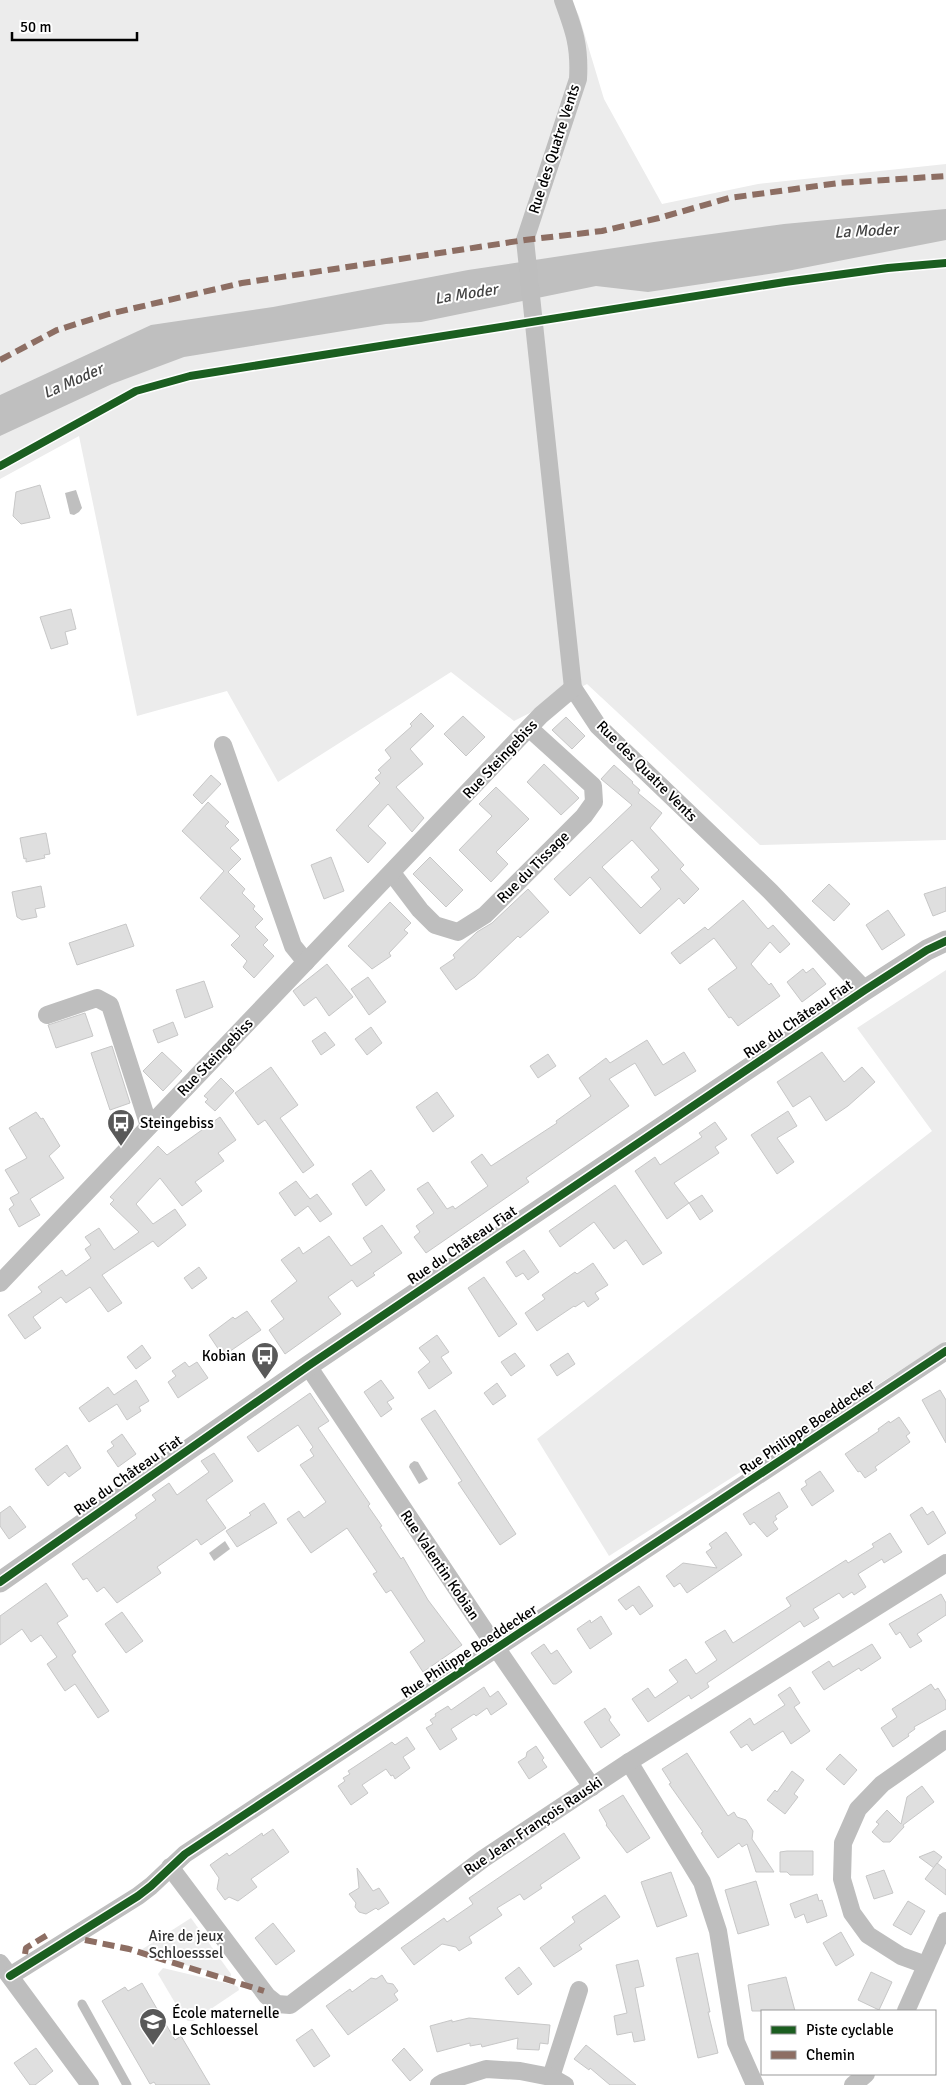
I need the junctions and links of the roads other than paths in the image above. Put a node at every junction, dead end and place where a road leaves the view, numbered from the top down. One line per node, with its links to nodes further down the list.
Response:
1 (563, 0): 2 (street, Rue des Quatre Vents)
2 (573, 688): 3 (street, Rue Steingebiss); 8 (street, Rue des Quatre Vents)
3 (529, 728): 5 (street, Rue Steingebiss); 5 (street, Rue du Tissage)
4 (223, 745): 7 (street)
5 (392, 873): 7 (street, Rue Steingebiss)
6 (946, 942): 8 (street, Rue du Château Fiat)
7 (306, 962): 10 (street, Rue Steingebiss)
8 (865, 990): 13 (street, Rue du Château Fiat)
9 (47, 1015): 10 (street)
10 (150, 1126): 11 (street, Rue Steingebiss)
11 (0, 1283)
12 (946, 1351): 16 (street, Rue Philippe Boeddecker)
13 (308, 1366): 15 (street, Rue du Château Fiat); 16 (street, Rue Valentin Kobian)
14 (946, 1563): 18 (street, Rue Jean-François Rauski)
15 (0, 1582)
16 (497, 1649): 19 (street, Rue Valentin Kobian); 20 (street, Rue Philippe Boeddecker)
17 (946, 1739): 22 (street)
18 (629, 1762): 19 (street, Rue Jean-François Rauski); 32 (street)
19 (592, 1786): 20 (street, Rue Jean-François Rauski)
20 (170, 1866): 23 (street, Rue Philippe Boeddecker)
21 (946, 1921): 22 (street)
22 (926, 1965): 26 (street)
23 (5, 1969): 29 (street)
24 (579, 1990): 28 (street)
25 (82, 2004): 30 (lane)
26 (906, 2010)
27 (865, 2075): 33 (street)
28 (558, 2081): 31 (street)
29 (90, 2085)
30 (127, 2085)
31 (439, 2085)
32 (755, 2085)
33 (854, 2085)

